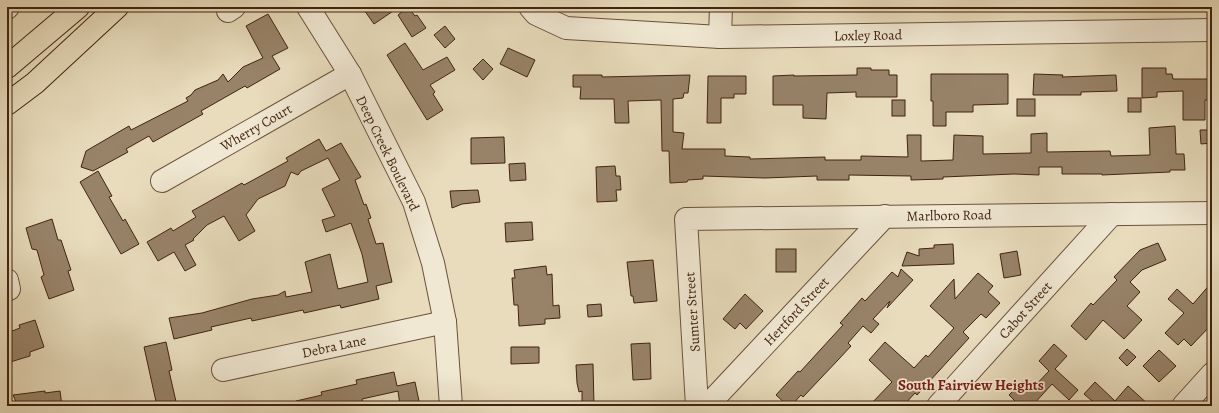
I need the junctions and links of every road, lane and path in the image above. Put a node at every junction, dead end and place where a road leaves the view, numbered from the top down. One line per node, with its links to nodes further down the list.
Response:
1 (78, 7): 8 (main road)
2 (117, 7): 10 (main road)
3 (308, 7): 9 (street, Deep Creek Boulevard)
4 (530, 7): 7 (street, Loxley Road)
5 (721, 7): 7 (street)
6 (1212, 30): 7 (street, Loxley Road)
7 (720, 37)
8 (7, 67)
9 (350, 74): 11 (street, Wherry Court); 18 (street, Deep Creek Boulevard)
10 (7, 104)
11 (162, 181)
12 (1212, 213): 13 (street, Marlboro Road)
13 (1112, 214): 14 (street, Marlboro Road); 24 (street, Cabot Street)
14 (885, 216): 15 (street, Marlboro Road); 23 (street, Hertford Street)
15 (686, 219): 22 (street, Sumter Street)
16 (7, 280): 17 (street)
17 (7, 290)
18 (445, 322): 19 (street, Debra Lane); 21 (street, Deep Creek Boulevard)
19 (223, 370)
20 (1212, 374): 25 (street)
21 (451, 406)
22 (697, 406)
23 (707, 406)
24 (938, 406)
25 (1183, 406)

